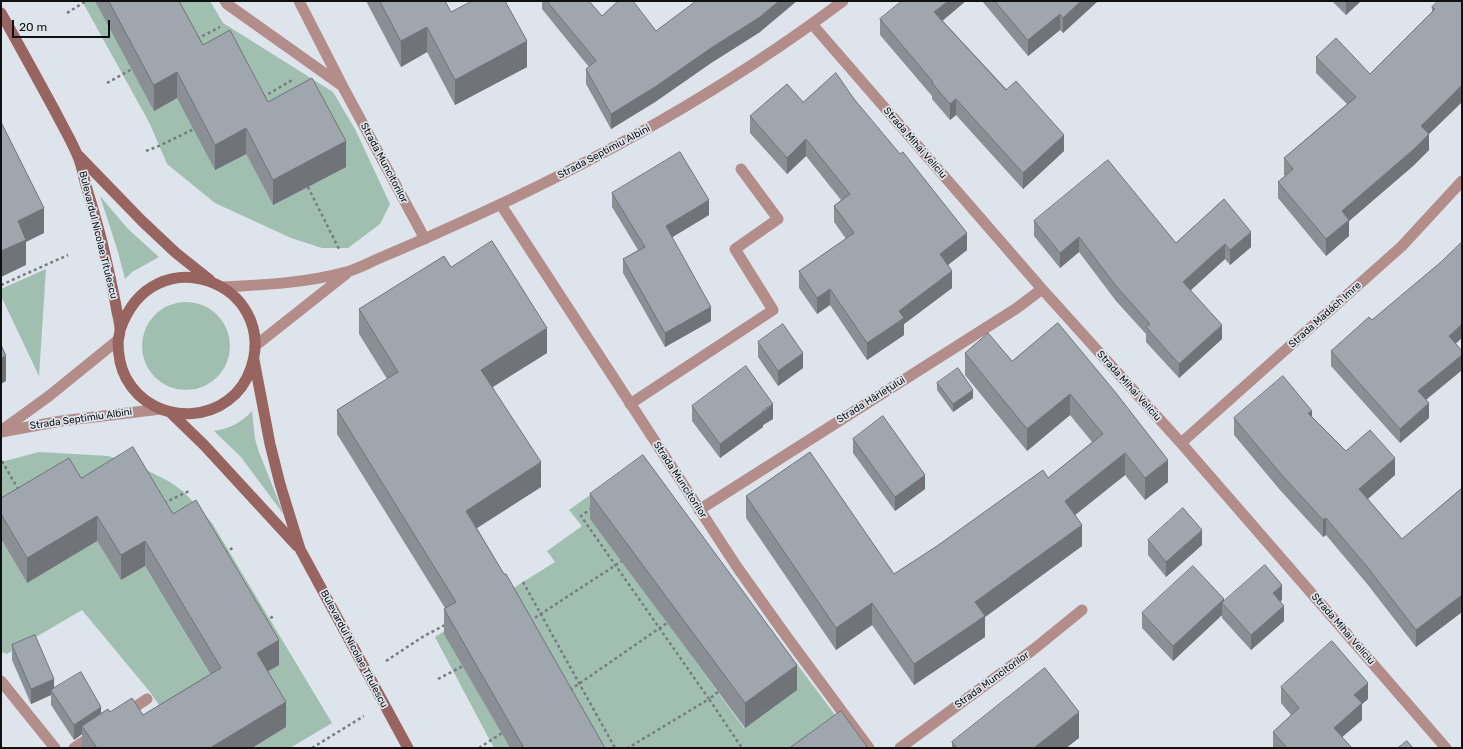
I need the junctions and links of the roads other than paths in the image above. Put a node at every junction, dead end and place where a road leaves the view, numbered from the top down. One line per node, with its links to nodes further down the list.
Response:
1 (225, 1): 6 (street, Strada Muncitorilor)
2 (299, 1): 6 (street, Strada Muncitorilor)
3 (842, 1): 5 (street, Strada Septimiu Albini)
4 (1, 13): 7 (main road, Bulevardul Nicolae Titulescu)
5 (812, 24): 10 (street, Strada Septimiu Albini); 15 (street, Strada Mihai Veliciu)
6 (343, 87): 11 (street, Strada Muncitorilor)
7 (77, 154): 13 (main road, Bulevardul Nicolae Titulescu); 16 (main road, Bulevardul Nicolae Titulescu)
8 (741, 169): 18 (street)
9 (1462, 181): 21 (street, Strada Madách Imre)
10 (501, 205): 11 (street, Strada Septimiu Albini); 18 (street, Strada Muncitorilor)
11 (425, 238): 12 (street, Strada Septimiu Albini)
12 (348, 272): 14 (street, Strada Septimiu Albini); 17 (street, Strada Septimiu Albini)
13 (212, 282): 14 (main road); 16 (main road)
14 (222, 288): 17 (main road)
15 (1042, 289): 21 (street, Strada Mihai Veliciu); 22 (street, Strada Hârlețului)
16 (119, 335): 19 (main road); 20 (street, Strada Septimiu Albini)
17 (255, 351): 19 (main road); 23 (main road, Bulevardul Nicolae Titulescu)
18 (630, 404): 22 (street, Strada Muncitorilor)
19 (165, 410): 20 (street, Strada Septimiu Albini); 23 (main road, Bulevardul Nicolae Titulescu)
20 (1, 431)
21 (1181, 443): 34 (street, Strada Mihai Veliciu)
22 (699, 510): 32 (street, Strada Muncitorilor)
23 (300, 549): 31 (main road, Bulevardul Nicolae Titulescu)
24 (1082, 610): 33 (street, Strada Muncitorilor)
25 (1, 681): 29 (street)
26 (147, 699): 27 (street)
27 (120, 717)
28 (107, 726): 30 (street)
29 (55, 748)
30 (74, 748)
31 (408, 748)
32 (869, 748)
33 (900, 748)
34 (1446, 748)

